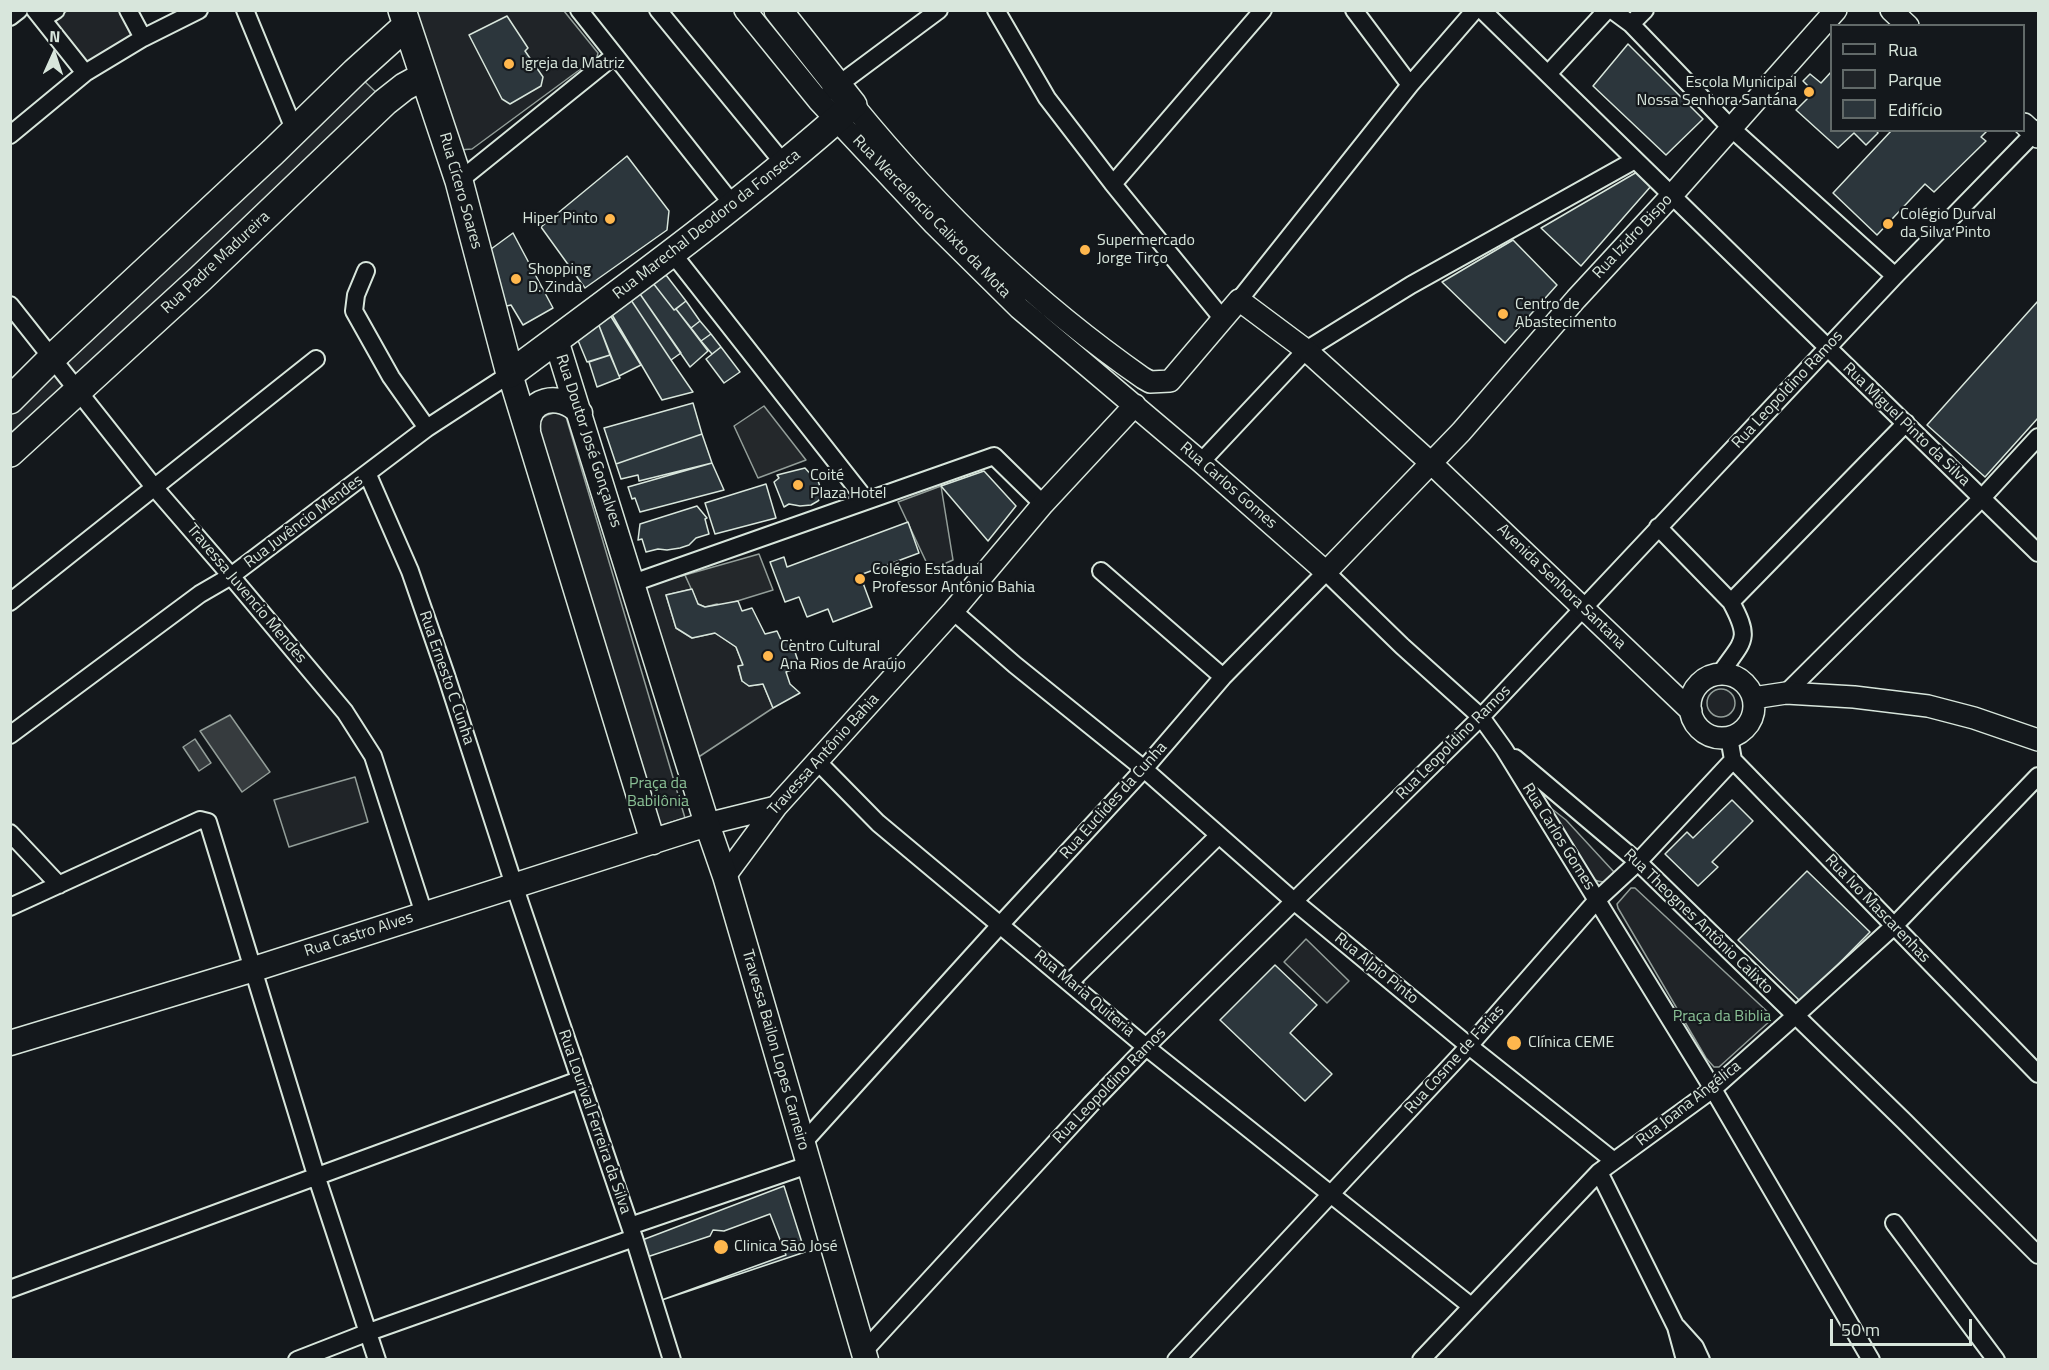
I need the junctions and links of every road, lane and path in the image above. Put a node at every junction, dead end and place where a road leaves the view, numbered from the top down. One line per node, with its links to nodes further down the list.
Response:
1 (19, 10): 21 (street)
2 (128, 10): 25 (street)
3 (199, 10): 25 (street)
4 (245, 10): 35 (street)
5 (579, 10): 26 (street)
6 (658, 10): 39 (street)
7 (745, 10): 33 (street, Rua Wercelencio Calixto da Mota)
8 (778, 10): 33 (main road, Rua Wercelencio Calixto da Mota)
9 (939, 10): 33 (street)
10 (996, 10): 41 (street)
11 (1263, 10): 41 (street)
12 (1354, 10): 31 (street)
13 (1475, 10): 31 (street)
14 (1482, 10): 29 (street, Rua Miguel Pinto da Silva)
15 (1607, 10): 29 (street)
16 (1612, 10): 23 (street)
17 (1645, 10): 23 (street)
18 (1836, 10): 34 (street, Rua Izidro Bispo)
19 (1891, 10): 24 (street)
20 (44, 13): 28 (street)
21 (10, 17)
22 (404, 18): 27 (main road); 30 (main road, Rua Cícero Soares)
23 (1631, 24): 34 (street)
24 (1906, 24)
25 (143, 38): 28 (street)
26 (614, 56): 40 (street); 43 (street)
27 (355, 72): 32 (main road); 35 (main road)
28 (85, 73): 37 (street)
29 (1548, 74): 38 (street, Rua Miguel Pinto da Silva)
30 (424, 76): 32 (main road, Rua Padre Madureira); 40 (main road, Rua Cícero Soares)
31 (1410, 85): 47 (street)
32 (385, 102): 56 (main road, Rua Padre Madureira)
33 (836, 103): 39 (main road, Rua Marechal Deodoro da Fonseca); 49 (street, Rua Wercelencio Calixto da Mota); 58 (street, Rua Wercelencio Calixto da Mota)
34 (1731, 128): 42 (street, Rua Izidro Bispo); 46 (street)
35 (294, 129): 53 (main road)
36 (2034, 131): 46 (street, Rua Leopoldino Ramos)
37 (10, 135)
38 (1635, 160): 42 (street, Rua Miguel Pinto da Silva); 52 (street)
39 (785, 165): 43 (main road, Rua Marechal Deodoro da Fonseca)
40 (459, 182): 55 (main road, Rua Cícero Soares)
41 (1113, 184): 49 (street)
42 (1672, 195): 51 (street, Rua Miguel Pinto da Silva); 66 (street, Rua Izidro Bispo)
43 (734, 206): 44 (main road, Rua Marechal Deodoro da Fonseca)
44 (673, 254): 50 (main road, Rua Marechal Deodoro da Fonseca); 70 (street)
45 (366, 271): 61 (street)
46 (1895, 276): 51 (street, Rua Leopoldino Ramos)
47 (1239, 300): 49 (street); 52 (street, Avenida Senhora Santana)
48 (10, 305): 53 (street, Travessa Juvencio Mendes)
49 (1222, 318)
50 (556, 340): 55 (main road, Rua Doutor José Gonçalves); 59 (main road, Rua Doutor José Gonçalves)
51 (1828, 348): 60 (street, Rua Miguel Pinto da Silva); 72 (street, Rua Leopoldino Ramos)
52 (1306, 350): 65 (street); 66 (street, Avenida Senhora Santana)
53 (52, 358): 56 (street, Travessa Juvencio Mendes); 57 (main road)
54 (316, 359): 68 (street)
55 (510, 374): 61 (street, Rua Juvêncio Mendes); 62 (main road)
56 (78, 391): 64 (main road, Rua Padre Madureira); 68 (street, Travessa Juvencio Mendes)
57 (10, 400)
58 (1135, 405): 65 (street, Rua Carlos Gomes); 71 (street, Travessa Antônio Bahia)
59 (580, 413): 62 (main road); 77 (main road, Rua Doutor José Gonçalves)
60 (1906, 423): 69 (street, Rua Miguel Pinto da Silva); 79 (street)
61 (427, 428): 67 (street, Rua Juvêncio Mendes)
62 (528, 430): 100 (main road)
63 (2038, 437): 69 (street)
64 (10, 453)
65 (1201, 462): 75 (street, Rua Carlos Gomes)
66 (1432, 464): 75 (street, Rua Euclides da Cunha); 80 (street, Avenida Senhora Santana)
67 (368, 474): 76 (street, Rua Juvêncio Mendes); 104 (street, Rua Ernesto C Cunha)
68 (154, 487): 76 (street, Travessa Juvencio Mendes); 78 (street)
69 (1981, 499): 73 (street, Rua Miguel Pinto da Silva); 84 (street)
70 (866, 500): 71 (street); 77 (street)
71 (1043, 504): 81 (street, Travessa Antônio Bahia)
72 (1658, 527): 79 (street); 80 (street, Rua Leopoldino Ramos)
73 (2038, 554)
74 (1101, 571): 83 (street)
75 (1326, 573): 83 (street, Rua Euclides da Cunha); 87 (street, Rua Carlos Gomes)
76 (231, 576): 88 (street, Rua Juvêncio Mendes); 108 (street, Travessa Juvencio Mendes)
77 (633, 583): 97 (main road, Rua Doutor José Gonçalves)
78 (10, 602)
79 (1731, 602): 82 (street)
80 (1584, 610): 86 (street, Avenida Senhora Santana); 87 (street, Rua Leopoldino Ramos)
81 (952, 611): 93 (street, Travessa Antônio Bahia); 94 (street)
82 (1720, 674): 85 (street); 86 (street)
83 (1223, 676): 94 (street, Rua Euclides da Cunha)
84 (1786, 693): 85 (street); 90 (street)
85 (1753, 698): 89 (street)
86 (1691, 711): 89 (street, Avenida Senhora Santana)
87 (1481, 717): 91 (street, Rua Carlos Gomes); 106 (street, Rua Leopoldino Ramos)
88 (10, 735)
89 (1729, 737): 92 (street)
90 (2038, 740)
91 (1504, 749): 101 (street, Rua Theognes Antônio Calixto); 105 (street, Rua Carlos Gomes)
92 (1733, 760): 101 (street, Rua Cosme de Farias); 110 (street, Rua Ivo Mascarenhas)
93 (817, 762): 96 (street, Travessa Antônio Bahia); 109 (street, Rua Maria Quiteria)
94 (1144, 769): 99 (street, Rua Alpio Pinto); 109 (street, Rua Euclides da Cunha)
95 (2038, 776): 110 (street, Rua Joana Angélica)
96 (776, 807): 97 (street); 102 (street, Travessa Antônio Bahia)
97 (707, 824): 100 (main road, Rua Castro Alves); 102 (main road, Travessa Bailon Lopes Carneiro)
98 (10, 833): 103 (street)
99 (1219, 835): 106 (street, Rua Alpio Pinto); 112 (street)
100 (653, 842): 104 (main road, Rua Castro Alves)
101 (1638, 862): 105 (street, Rua Cosme de Farias); 113 (street, Rua Theognes Antônio Calixto)
102 (725, 876): 120 (main road, Travessa Bailon Lopes Carneiro)
103 (59, 885): 107 (street); 111 (street)
104 (514, 885): 108 (main road, Rua Castro Alves); 118 (street, Rua Lourival Ferreira da Silva)
105 (1597, 900): 115 (street, Rua Cosme de Farias); 119 (street, Rua Carlos Gomes)
106 (1295, 902): 115 (street, Rua Alpio Pinto); 116 (street, Rua Leopoldino Ramos)
107 (10, 907)
108 (424, 914): 111 (main road, Rua Castro Alves)
109 (1001, 924): 112 (street, Rua Maria Quiteria); 120 (street, Rua Euclides da Cunha)
110 (1894, 926): 113 (street, Rua Joana Angélica); 117 (street, Rua Ivo Mascarenhas)
111 (254, 969): 114 (main road, Rua Castro Alves); 123 (street)
112 (1070, 982): 116 (street, Rua Maria Quiteria)
113 (1795, 1016): 119 (street, Rua Joana Angélica); 127 (street, Rua Theognes Antônio Calixto)
114 (10, 1042)
115 (1470, 1046): 121 (street, Rua Alpio Pinto); 124 (street, Rua Cosme de Farias)
116 (1146, 1047): 124 (street, Rua Maria Quiteria); 132 (street, Rua Leopoldino Ramos)
117 (2038, 1074)
118 (579, 1080): 123 (street); 126 (street, Rua Lourival Ferreira da Silva)
119 (1713, 1089): 121 (street, Rua Joana Angélica); 140 (street, Rua Carlos Gomes)
120 (805, 1154): 126 (street, Travessa Bailon Lopes Carneiro); 132 (main road)
121 (1614, 1161): 122 (street, Rua Joana Angélica)
122 (1599, 1172): 129 (street, Rua Joana Angélica); 130 (street)
123 (316, 1175): 128 (street); 131 (street)
124 (1330, 1194): 129 (street, Rua Maria Quiteria); 136 (street, Rua Cosme de Farias)
125 (1894, 1223): 141 (street)
126 (632, 1232): 131 (street, Travessa Bailon Lopes Carneiro); 135 (street, Rua Lourival Ferreira da Silva)
127 (2038, 1255)
128 (10, 1289)
129 (1471, 1306): 137 (street, Rua Joana Angélica)
130 (1676, 1327): 138 (street); 139 (street)
131 (369, 1332): 133 (street, Travessa Bailon Lopes Carneiro); 134 (street)
132 (865, 1355)
133 (297, 1359)
134 (377, 1359)
135 (672, 1359)
136 (1176, 1359)
137 (1421, 1359)
138 (1685, 1359)
139 (1701, 1359)
140 (1871, 1359)
141 (1996, 1359)

